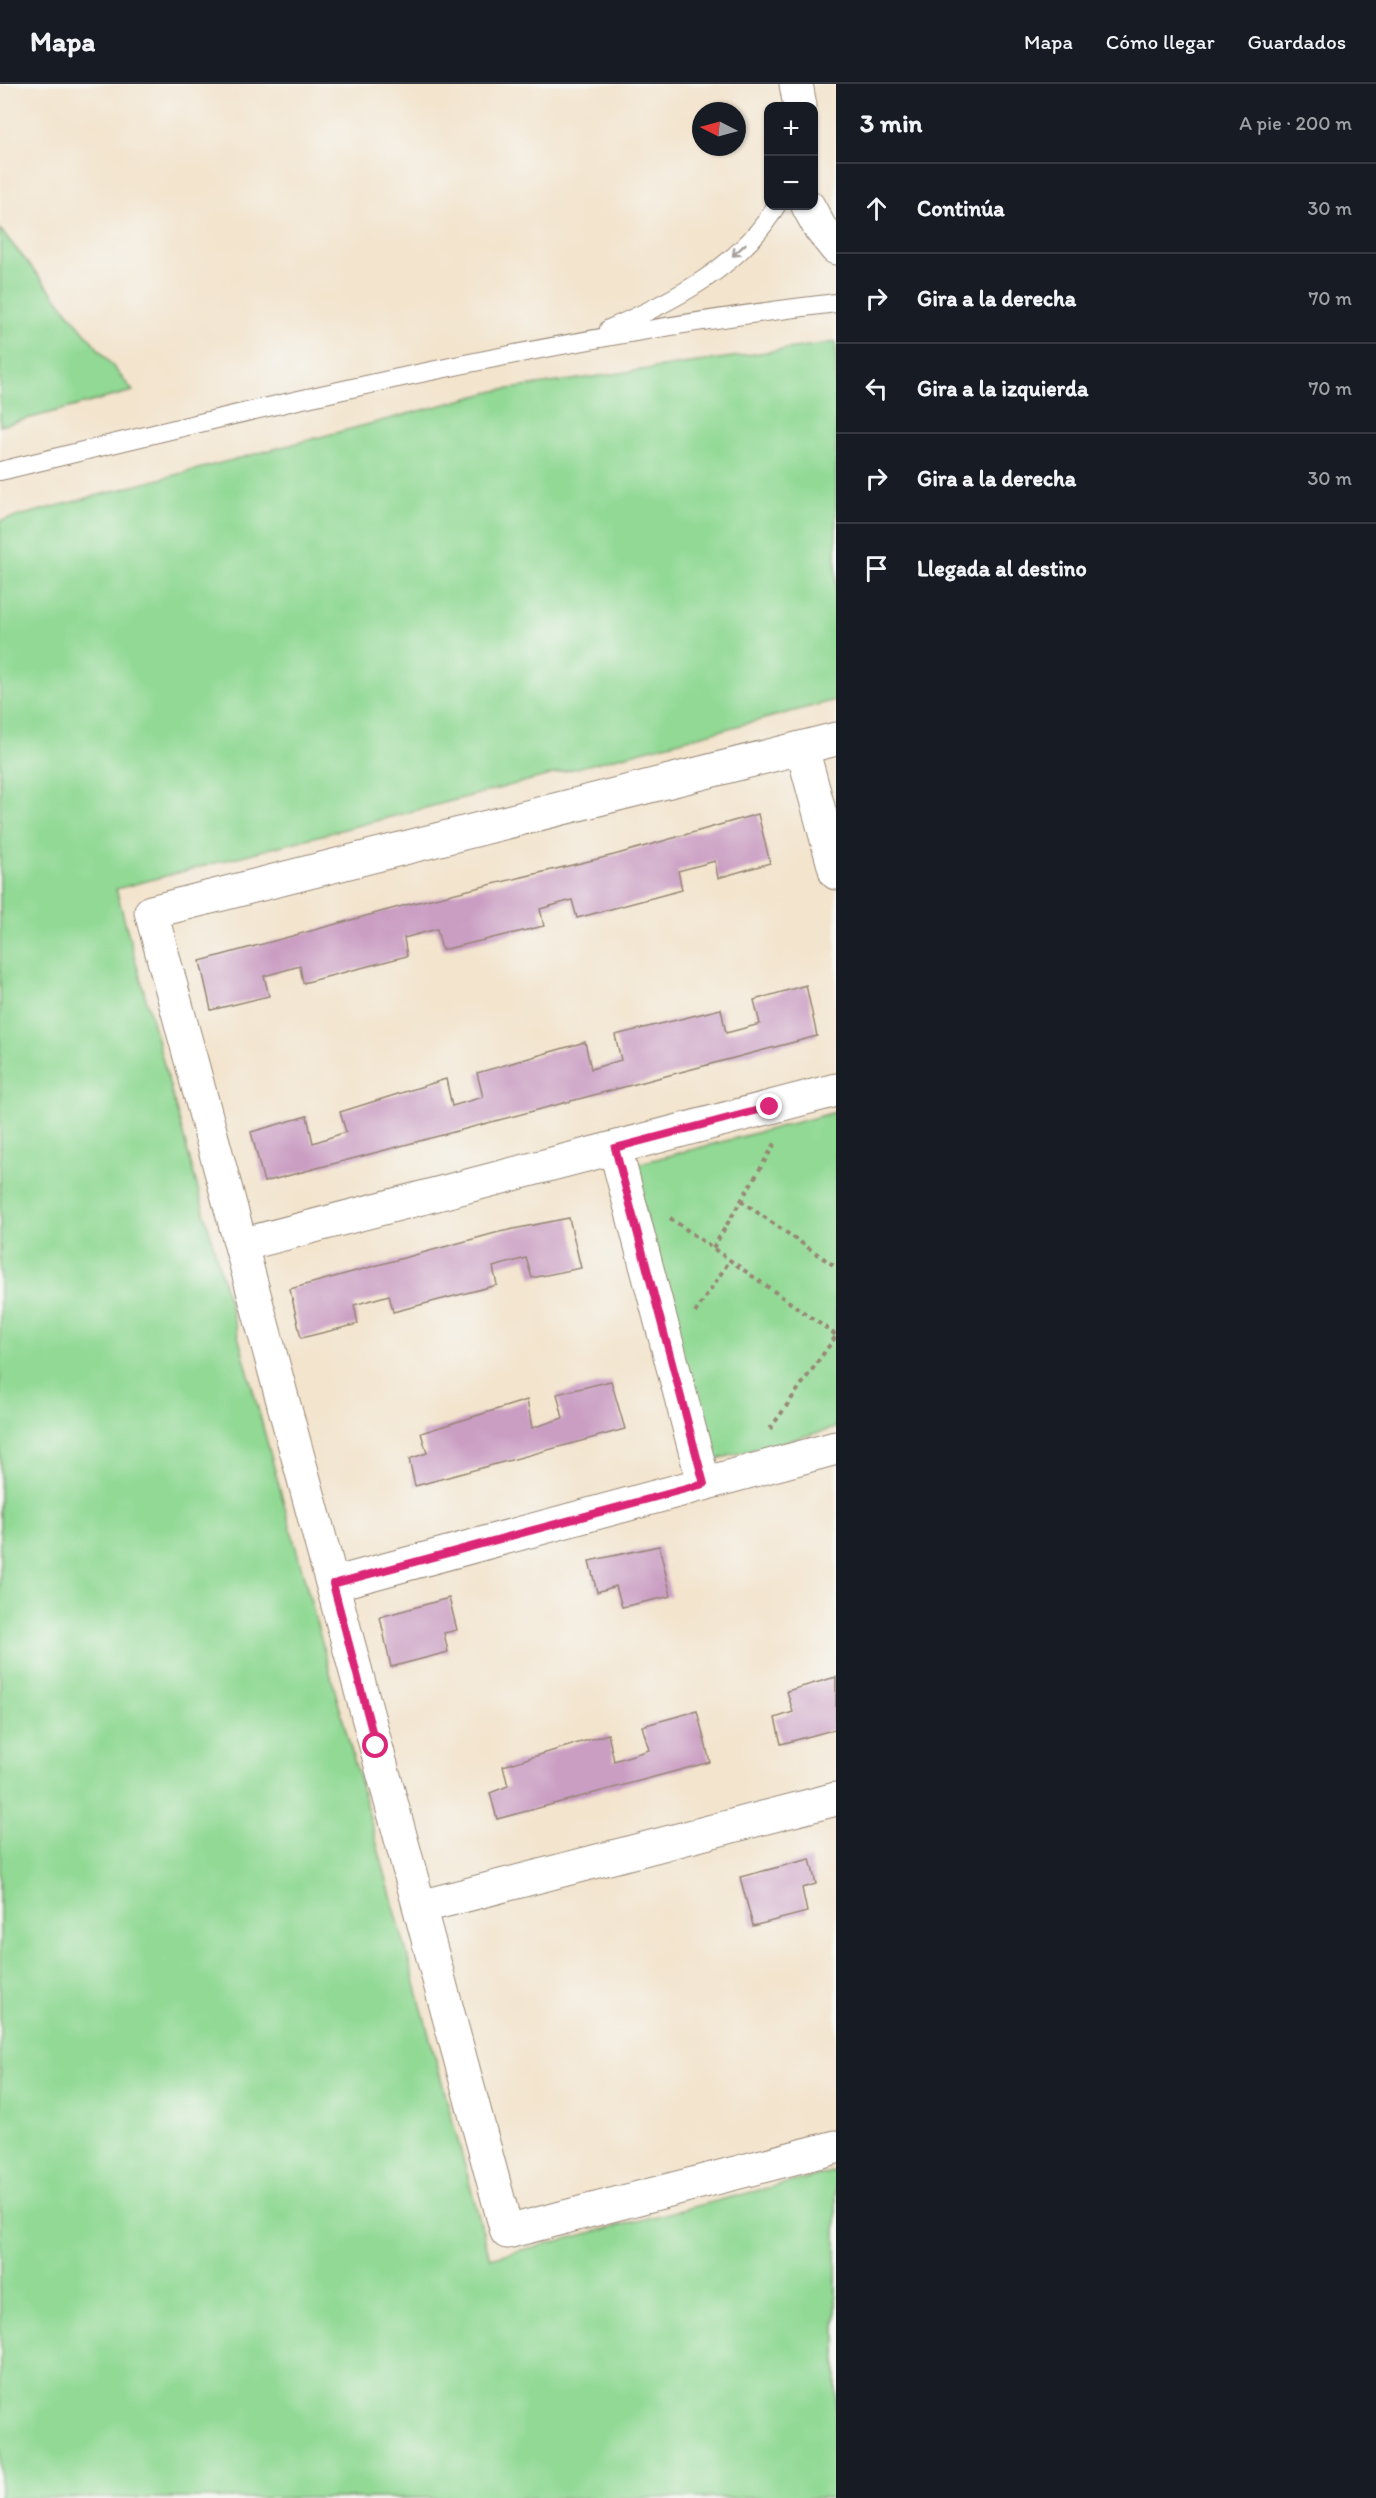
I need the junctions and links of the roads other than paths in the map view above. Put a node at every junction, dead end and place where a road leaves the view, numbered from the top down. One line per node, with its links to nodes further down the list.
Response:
1 (796, 84): 2 (street)
2 (799, 102)
3 (773, 210): 7 (lane, one-way to 7)
4 (810, 210): 5 (street)
5 (836, 248)
6 (836, 303): 7 (lane)
7 (584, 341): 8 (lane)
8 (0, 471)
9 (836, 739): 10 (street)
10 (802, 748): 11 (street); 14 (street)
11 (836, 873)
12 (836, 1090): 13 (street)
13 (615, 1148): 14 (street); 16 (street)
14 (242, 1245): 17 (street)
15 (836, 1448): 16 (street)
16 (704, 1484): 17 (street)
17 (333, 1584): 19 (street)
18 (836, 1799): 19 (street)
19 (420, 1907): 20 (street)
20 (836, 2146)

